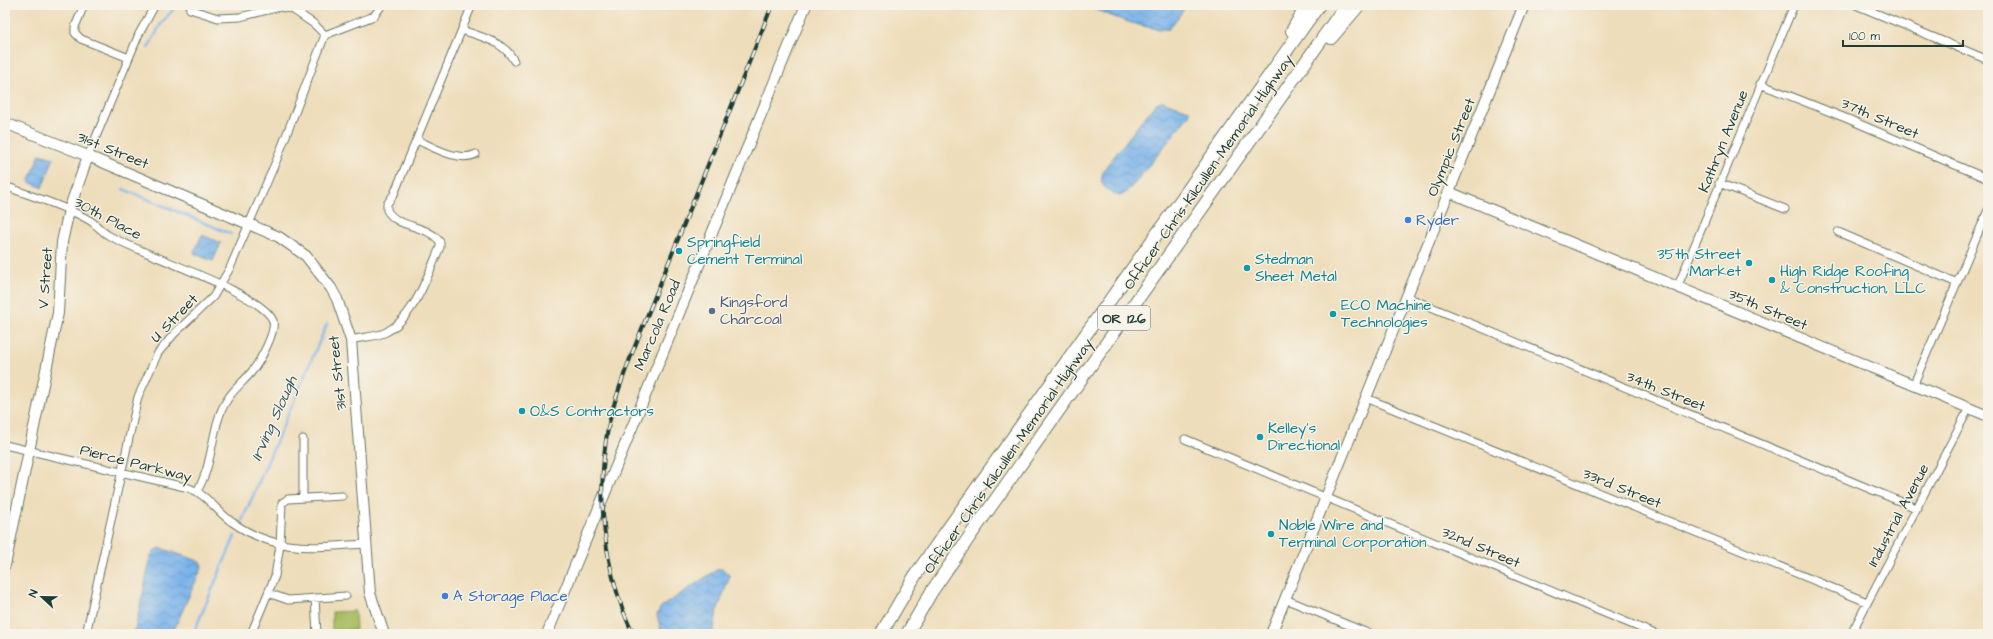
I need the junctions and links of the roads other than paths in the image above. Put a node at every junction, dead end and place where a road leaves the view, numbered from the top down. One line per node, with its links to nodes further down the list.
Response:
1 (84, 5): 16 (street)
2 (155, 5): 16 (street, V Street)
3 (382, 5): 15 (street)
4 (472, 5): 14 (street)
5 (806, 5): 66 (street, Marcola Road)
6 (1308, 5): 21 (highway)
7 (1319, 5): 21 (highway, Officer Chris Kilcullen Memorial Highway / OR 126)
8 (1346, 5): 20 (highway, Officer Chris Kilcullen Memorial Highway / OR 126)
9 (1359, 5): 20 (highway)
10 (1524, 5): 29 (street, Olympic Street)
11 (1794, 5): 19 (street, Kathryn Avenue)
12 (1856, 5): 17 (street)
13 (190, 9): 15 (street)
14 (462, 30): 18 (street); 23 (street)
15 (325, 35): 33 (street, U Street)
16 (129, 58): 25 (street, V Street)
17 (1988, 60)
18 (514, 61)
19 (1760, 84): 26 (street, 37th Street); 27 (street, Kathryn Avenue)
20 (1279, 100): 68 (highway, Officer Chris Kilcullen Memorial Highway / OR 126)
21 (1243, 113): 67 (highway, Officer Chris Kilcullen Memorial Highway / OR 126)
22 (5, 123): 25 (street, 31st Street)
23 (416, 140): 24 (street); 39 (street)
24 (476, 154)
25 (88, 156): 31 (street, V Street); 33 (street, 31st Street)
26 (1988, 179)
27 (1720, 183): 30 (street); 37 (street, Kathryn Avenue)
28 (5, 186): 31 (street, 30th Place)
29 (1449, 192): 37 (street, 35th Street); 38 (street, Olympic Street)
30 (1785, 209)
31 (69, 210): 36 (street, 30th Place); 47 (street, V Street)
32 (1988, 210): 35 (street)
33 (250, 223): 36 (street, U Street); 39 (street, 31st Street)
34 (1838, 232): 35 (street)
35 (1957, 283): 40 (street)
36 (220, 284): 48 (street, U Street); 49 (street, 30th Place)
37 (1677, 288): 40 (street, 35th Street)
38 (1407, 297): 41 (street, Olympic Street); 53 (street, 34th Street)
39 (351, 340): 54 (street, 31st Street)
40 (1913, 386): 42 (street, 35th Street)
41 (1366, 398): 51 (street, Olympic Street); 61 (street, 33rd Street)
42 (1969, 408): 43 (street, 35th Street); 53 (street, Industrial Avenue)
43 (1988, 416)
44 (303, 438): 52 (street)
45 (1185, 439): 51 (street, 32nd Street)
46 (5, 445): 47 (street, Pierce Parkway)
47 (30, 450): 48 (street, Pierce Parkway); 56 (street, V Street)
48 (122, 471): 49 (street, Pierce Parkway); 62 (street, U Street)
49 (197, 491): 55 (street, Pierce Parkway)
50 (342, 496): 52 (street)
51 (1326, 497): 60 (street, Olympic Street); 71 (street, 32nd Street)
52 (303, 498): 55 (street)
53 (1916, 508): 61 (street, Industrial Avenue)
54 (366, 544): 55 (street, Pierce Parkway); 65 (street, 31st Street)
55 (280, 545): 57 (street)
56 (5, 565)
57 (268, 593): 59 (street); 63 (street)
58 (346, 596): 59 (street)
59 (315, 598): 64 (street)
60 (1285, 599): 69 (street, Olympic Street); 70 (street)
61 (1868, 602): 72 (street, Industrial Avenue)
62 (86, 634)
63 (251, 634)
64 (318, 634)
65 (384, 634)
66 (547, 634)
67 (881, 634)
68 (907, 634)
69 (1271, 634)
70 (1370, 634)
71 (1655, 634)
72 (1851, 634)

